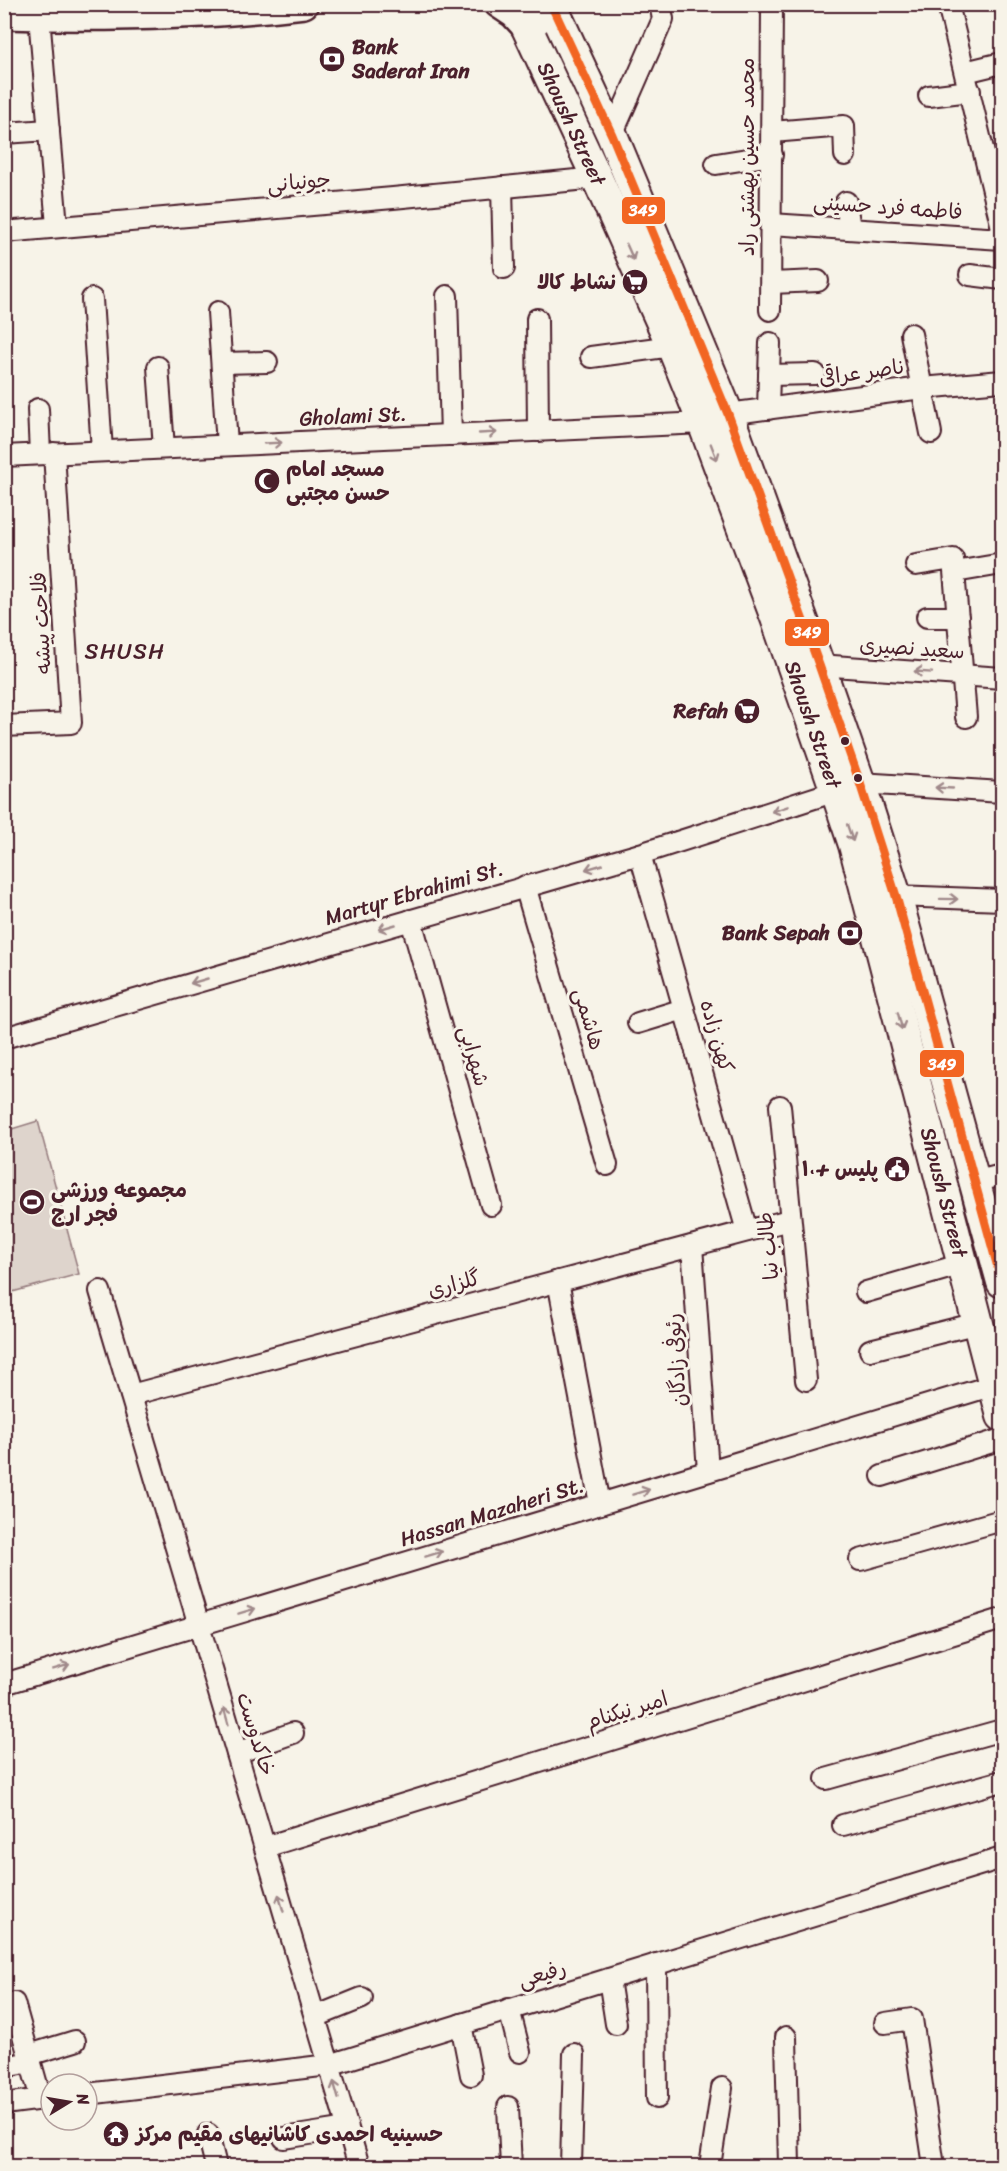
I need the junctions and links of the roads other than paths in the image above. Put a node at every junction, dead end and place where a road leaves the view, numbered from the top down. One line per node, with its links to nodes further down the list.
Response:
1 (304, 4): 8 (main road)
2 (499, 4): 9 (main road)
3 (660, 4): 16 (street)
4 (772, 4): 14 (street, محمد حسین بهشتی راد)
5 (948, 4): 11 (street)
6 (551, 5): 9 (main road); 16 (main road, Shoush Street)
7 (4, 15): 8 (main road)
8 (39, 16): 13 (street)
9 (527, 28): 21 (main road, Shoush Street)
10 (1002, 63): 11 (street)
11 (967, 82): 12 (street); 19 (street)
12 (929, 96)
13 (49, 130): 15 (street); 25 (street)
14 (772, 132): 17 (street, محمد حسین بهشتی راد); 18 (street)
15 (4, 133)
16 (612, 135): 53 (main road, Shoush Street)
17 (772, 155): 20 (street); 24 (street, محمد حسین بهشتی راد)
18 (845, 155)
19 (994, 160): 26 (street)
20 (716, 164)
21 (597, 178): 22 (street, جونیانی); 42 (main road, Shoush Street, one-way to 42)
22 (502, 187): 25 (street, جونیانی); 30 (street)
23 (846, 202): 27 (street)
24 (771, 224): 27 (street, فاطمه فرد حسینی); 34 (street, محمد حسین بهشتی راد)
25 (57, 226): 28 (street, جونیانی)
26 (1002, 228)
27 (850, 229): 29 (street, فاطمه فرد حسینی)
28 (4, 232)
29 (1002, 239)
30 (504, 268)
31 (970, 275): 32 (street)
32 (1002, 279)
33 (818, 280): 34 (street)
34 (771, 283): 37 (street, محمد حسین بهشتی راد)
35 (447, 296): 56 (street)
36 (92, 299): 59 (street)
37 (770, 310)
38 (218, 312): 45 (street)
39 (537, 319): 54 (street)
40 (911, 334): 50 (street)
41 (770, 343): 48 (street)
42 (672, 346): 43 (street); 53 (main road, Shoush Street)
43 (591, 357)
44 (267, 362): 45 (street)
45 (222, 363): 57 (street)
46 (158, 367): 58 (street)
47 (815, 374): 48 (street)
48 (770, 375): 51 (street)
49 (1002, 381): 50 (street, ناصر عراقی)
50 (922, 388): 51 (street, ناصر عراقی); 55 (street)
51 (768, 409): 53 (street, ناصر عراقی)
52 (38, 410): 60 (street)
53 (716, 419): 54 (street, Gholami St.); 67 (main road, Shoush Street); 72 (main road, Shoush Street, one-way to 72)
54 (538, 431): 56 (street, Gholami St., one-way to 54)
55 (931, 433)
56 (451, 435): 57 (street, Gholami St., one-way to 56)
57 (227, 446): 58 (street, Gholami St.)
58 (164, 448): 59 (street, Gholami St.)
59 (102, 451): 60 (street, Gholami St.)
60 (47, 454): 61 (street, Gholami St.); 71 (street, فلاحت پیشه)
61 (4, 456)
62 (1002, 564): 64 (street)
63 (916, 565): 64 (street)
64 (954, 566): 66 (street)
65 (927, 617): 66 (street)
66 (958, 617): 68 (street)
67 (819, 665): 68 (street, سعید نصیری, one-way to 67); 72 (main road, Shoush Street)
68 (963, 675): 69 (street, سعید نصیری); 70 (street)
69 (1002, 678)
70 (966, 717)
71 (4, 726)
72 (848, 787): 73 (street, one-way to 72); 74 (street, Martyr Ebrahimi St., one-way to 74); 76 (main road, Shoush Street); 90 (main road, Shoush Street, one-way to 90)
73 (1002, 792)
74 (639, 854): 75 (street, Martyr Ebrahimi St., one-way to 75); 79 (street, کهن زاده)
75 (525, 886): 78 (street, Martyr Ebrahimi St.); 83 (street, هاشمی)
76 (896, 896): 77 (street, one-way to 77); 85 (main road, Shoush Street)
77 (1002, 900)
78 (411, 920): 81 (street, Martyr Ebrahimi St., one-way to 81); 86 (street, شهرابی)
79 (684, 1009): 80 (street); 88 (street, کهن زاده)
80 (638, 1023)
81 (4, 1038)
82 (780, 1106): 87 (street, طالب نیا)
83 (607, 1166)
84 (1002, 1175): 85 (street)
85 (974, 1182): 92 (main road, Shoush Street)
86 (490, 1205)
87 (789, 1220): 88 (street, گلزاری); 97 (street, طالب نیا)
88 (747, 1231): 89 (street, گلزاری)
89 (692, 1246): 91 (street, گلزاری); 102 (street, رئوفی زادگان)
90 (963, 1264): 94 (street); 95 (main road, Shoush Street)
91 (558, 1281): 99 (street, گلزاری); 104 (street)
92 (1002, 1282)
93 (100, 1291): 99 (street, خاکدوست)
94 (867, 1292)
95 (978, 1323): 96 (street); 98 (main road, Shoush Street)
96 (870, 1350)
97 (806, 1380)
98 (994, 1385): 100 (main road, Shoush Street); 102 (street, Hassan Mazaheri St.)
99 (131, 1395): 108 (street, خاکدوست)
100 (1002, 1416)
101 (1002, 1439): 103 (street)
102 (708, 1471): 104 (street, Hassan Mazaheri St., one-way to 102)
103 (882, 1476)
104 (600, 1504): 108 (street, Hassan Mazaheri St., one-way to 104)
105 (1002, 1520): 106 (street)
106 (860, 1560)
107 (1002, 1619): 116 (street, امیر نیکنام)
108 (199, 1625): 109 (street, Hassan Mazaheri St., one-way to 108); 112 (street, خاکدوست, one-way to 108)
109 (4, 1684)
110 (1002, 1730): 113 (street)
111 (292, 1733): 112 (street)
112 (237, 1753): 116 (street, خاکدوست)
113 (826, 1779)
114 (1002, 1781): 115 (street)
115 (843, 1825)
116 (265, 1847): 123 (street, خاکدوست, one-way to 116)
117 (1002, 1858): 118 (street, رفیعی)
118 (656, 1964): 119 (street, رفیعی); 138 (street)
119 (609, 1979): 122 (street, رفیعی); 126 (street)
120 (362, 1998): 123 (street)
121 (14, 2003): 131 (street)
122 (509, 2009): 125 (street, رفیعی); 129 (street)
123 (315, 2017): 132 (street, خاکدوست)
124 (885, 2023): 151 (street)
125 (461, 2024): 132 (street, رفیعی); 134 (street)
126 (616, 2024)
127 (786, 2037): 150 (street)
128 (75, 2041): 131 (street)
129 (520, 2052)
130 (574, 2054): 148 (street)
131 (30, 2058): 133 (street); 135 (street)
132 (329, 2065): 137 (street, رفیعی); 142 (street, خاکدوست, one-way to 132)
133 (4, 2067)
134 (471, 2075)
135 (39, 2080)
136 (722, 2088): 149 (street)
137 (99, 2093)
138 (657, 2098)
139 (39, 2099): 140 (street)
140 (4, 2104)
141 (508, 2107): 147 (street)
142 (347, 2128): 144 (street); 146 (street, خاکدوست)
143 (208, 2134): 145 (street)
144 (284, 2138)
145 (216, 2166)
146 (359, 2166)
147 (511, 2166)
148 (571, 2166)
149 (710, 2166)
150 (789, 2166)
151 (934, 2166)

